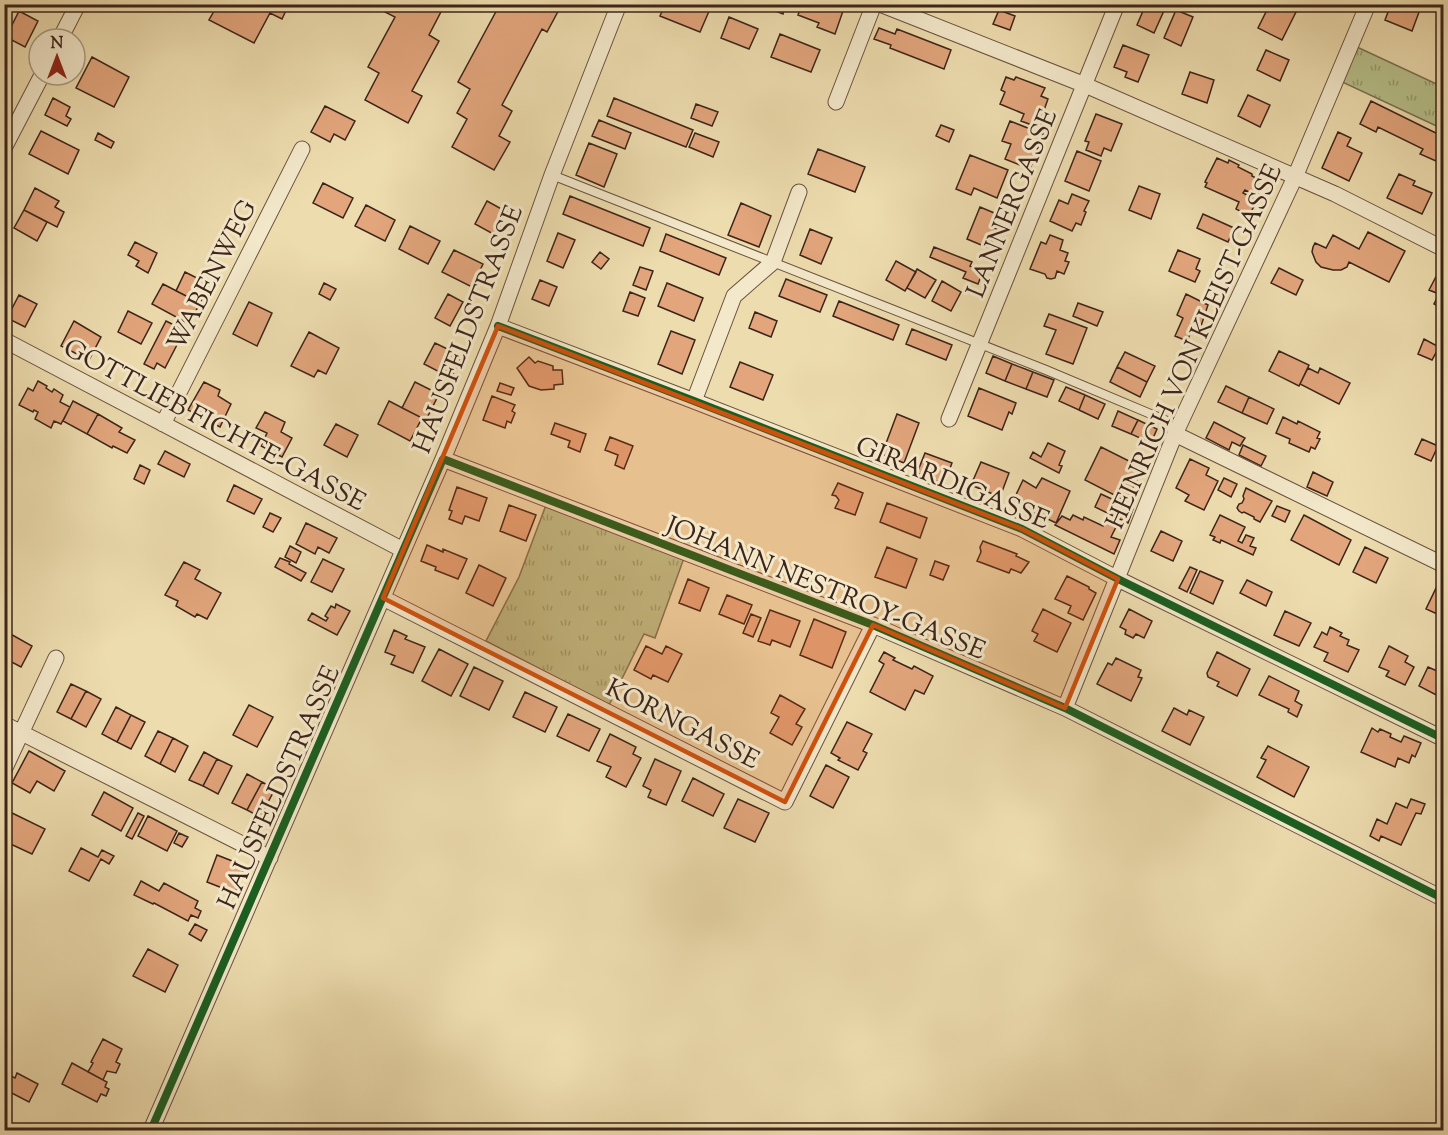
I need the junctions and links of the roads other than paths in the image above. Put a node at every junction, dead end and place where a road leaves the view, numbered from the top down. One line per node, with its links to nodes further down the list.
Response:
1 (78, 4): 7 (street)
2 (619, 4): 13 (street, HAUSFELDSTRASSE)
3 (874, 4): 10 (street)
4 (880, 4): 8 (street)
5 (1117, 4): 8 (street, LANNERGASSE)
6 (1368, 4): 14 (street, HEINRICH VON KLEIST-GASSE)
7 (66, 27)
8 (1085, 85): 14 (street); 20 (street, LANNERGASSE)
9 (36, 87): 11 (street)
10 (836, 102)
11 (4, 148)
12 (302, 149): 23 (street, WABENWEG)
13 (552, 175): 17 (lane); 18 (street, HAUSFELDSTRASSE)
14 (1295, 177): 16 (street); 24 (street, HEINRICH VON KLEIST-GASSE)
15 (799, 192): 17 (street)
16 (1443, 249)
17 (773, 262): 20 (lane); 21 (street)
18 (498, 326): 21 (street, GIRARDIGASSE); 25 (street, HAUSFELDSTRASSE)
19 (4, 340): 23 (street, GOTTLIEB FICHTE-GASSE)
20 (980, 344): 22 (street, LANNERGASSE); 24 (lane)
21 (694, 401): 28 (street, GIRARDIGASSE)
22 (949, 419)
23 (163, 424): 26 (street, GOTTLIEB FICHTE-GASSE)
24 (1175, 434): 27 (street); 28 (street, HEINRICH VON KLEIST-GASSE)
25 (443, 459): 26 (street, HAUSFELDSTRASSE); 30 (street, JOHANN NESTROY-GASSE)
26 (403, 550): 29 (street, HAUSFELDSTRASSE)
27 (1443, 565)
28 (1118, 579): 32 (street, HEINRICH VON KLEIST-GASSE); 35 (street, GIRARDIGASSE)
29 (383, 598): 30 (street, KORNGASSE); 37 (street, HAUSFELDSTRASSE)
30 (873, 625): 32 (street, JOHANN NESTROY-GASSE)
31 (56, 657): 34 (street)
32 (1065, 708): 38 (street, JOHANN NESTROY-GASSE)
33 (4, 724): 34 (street)
34 (22, 734): 36 (street); 37 (street)
35 (1443, 739)
36 (4, 770)
37 (270, 858): 39 (street, HAUSFELDSTRASSE)
38 (1443, 899)
39 (151, 1131)

